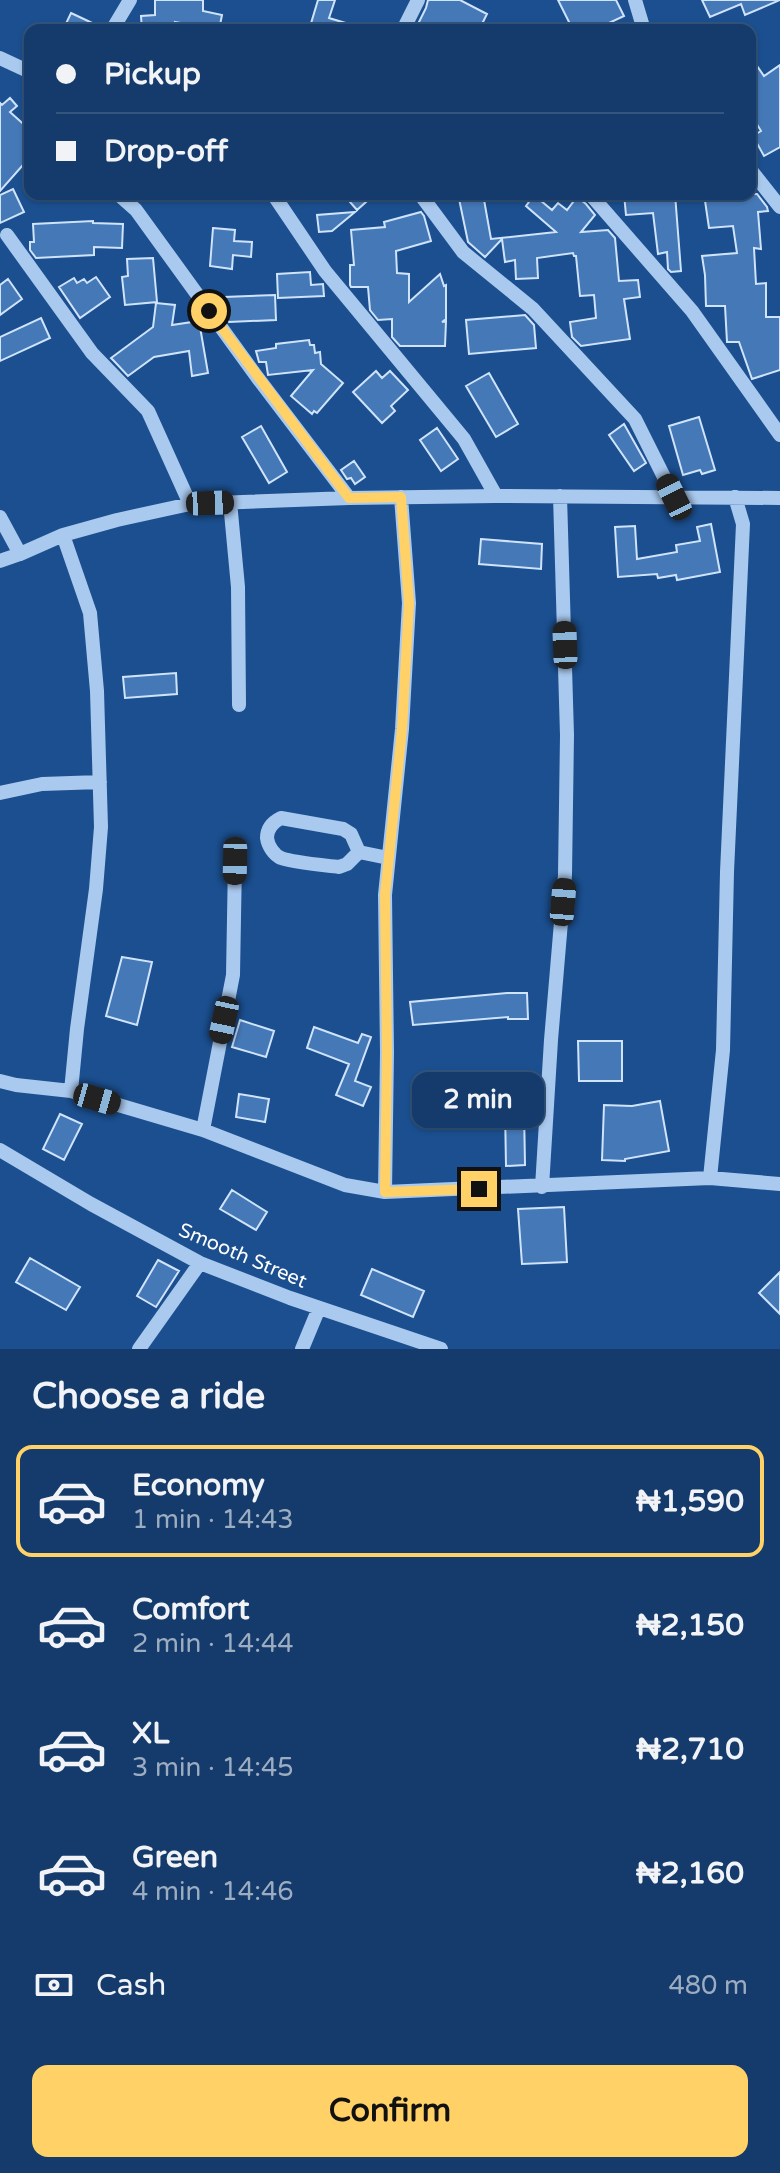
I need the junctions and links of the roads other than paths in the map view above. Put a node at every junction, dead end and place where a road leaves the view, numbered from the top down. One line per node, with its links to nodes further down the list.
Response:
1 (130, 0): 4 (street)
2 (418, 0): 5 (street)
3 (635, 0): 6 (street)
4 (116, 24)
5 (406, 24)
6 (642, 24)
7 (0, 58): 8 (street)
8 (24, 69)
9 (756, 177): 14 (street)
10 (125, 200): 22 (street)
11 (277, 200): 17 (street)
12 (424, 200): 20 (street)
13 (595, 200): 16 (street)
14 (780, 207)
15 (7, 235): 25 (street)
16 (780, 435)
17 (496, 496): 18 (street); 19 (street)
18 (560, 496): 20 (street); 42 (street)
19 (401, 497): 22 (street); 34 (street)
20 (674, 497): 21 (street)
21 (735, 497): 23 (street); 40 (street)
22 (349, 498): 24 (street)
23 (780, 498)
24 (230, 502): 25 (street); 30 (street)
25 (190, 504): 27 (street)
26 (0, 517): 28 (street)
27 (63, 535): 28 (street); 31 (street)
28 (20, 554): 29 (street)
29 (0, 561)
30 (239, 705)
31 (100, 782): 32 (street); 37 (street)
32 (0, 793)
33 (359, 852): 33 (street); 34 (street)
34 (388, 858): 43 (street)
35 (235, 861): 38 (street)
36 (0, 1081): 37 (street)
37 (71, 1091): 38 (street)
38 (203, 1130): 43 (street)
39 (0, 1150): 44 (street, Smooth Street)
40 (710, 1178): 41 (street); 42 (street)
41 (780, 1184)
42 (542, 1187): 43 (street)
43 (385, 1192)
44 (200, 1263): 45 (street, Smooth Street); 46 (street)
45 (319, 1308): 47 (street); 48 (street, Smooth Street)
46 (139, 1349)
47 (302, 1349)
48 (441, 1349)

